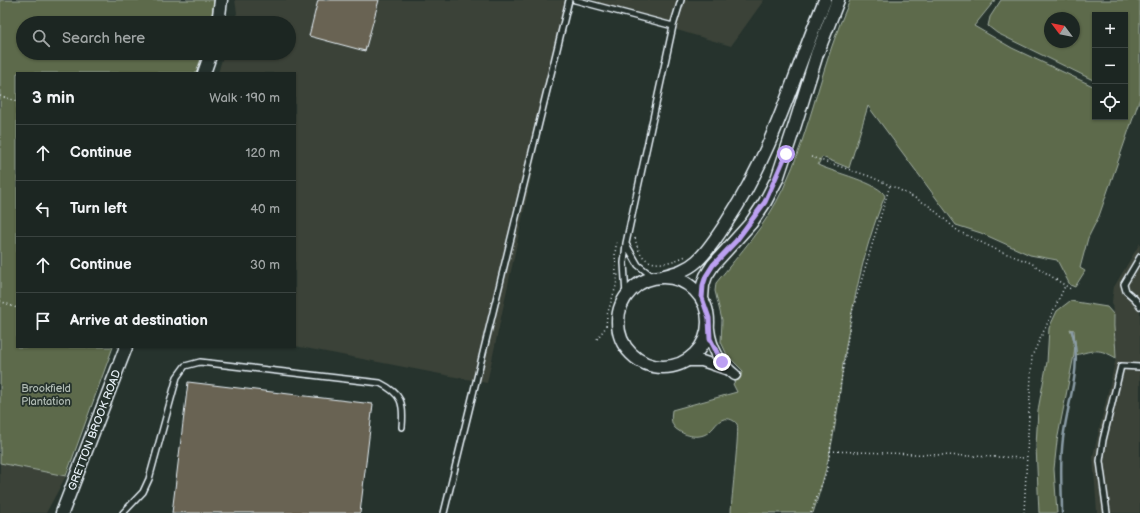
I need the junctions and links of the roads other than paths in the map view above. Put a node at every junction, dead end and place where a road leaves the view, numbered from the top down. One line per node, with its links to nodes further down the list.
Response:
1 (221, 0): 7 (street)
2 (569, 0): 24 (lane)
3 (575, 0): 8 (lane)
4 (681, 0): 8 (lane)
5 (825, 0): 13 (street)
6 (838, 0): 15 (street)
7 (219, 16)
8 (673, 26): 11 (lane)
9 (209, 60): 10 (street)
10 (204, 72)
11 (626, 243): 13 (lane); 14 (lane)
12 (1140, 257): 16 (lane)
13 (659, 277): 14 (street); 15 (street)
14 (626, 296): 19 (street)
15 (702, 298): 17 (street)
16 (1140, 306)
17 (709, 329): 19 (street); 19 (street)
18 (126, 348): 22 (street, GRETTON BROOK ROAD)
19 (687, 361)
20 (1140, 367): 25 (lane)
21 (402, 428): 23 (lane)
22 (62, 513)
23 (123, 513)
24 (444, 513)
25 (1107, 513)

